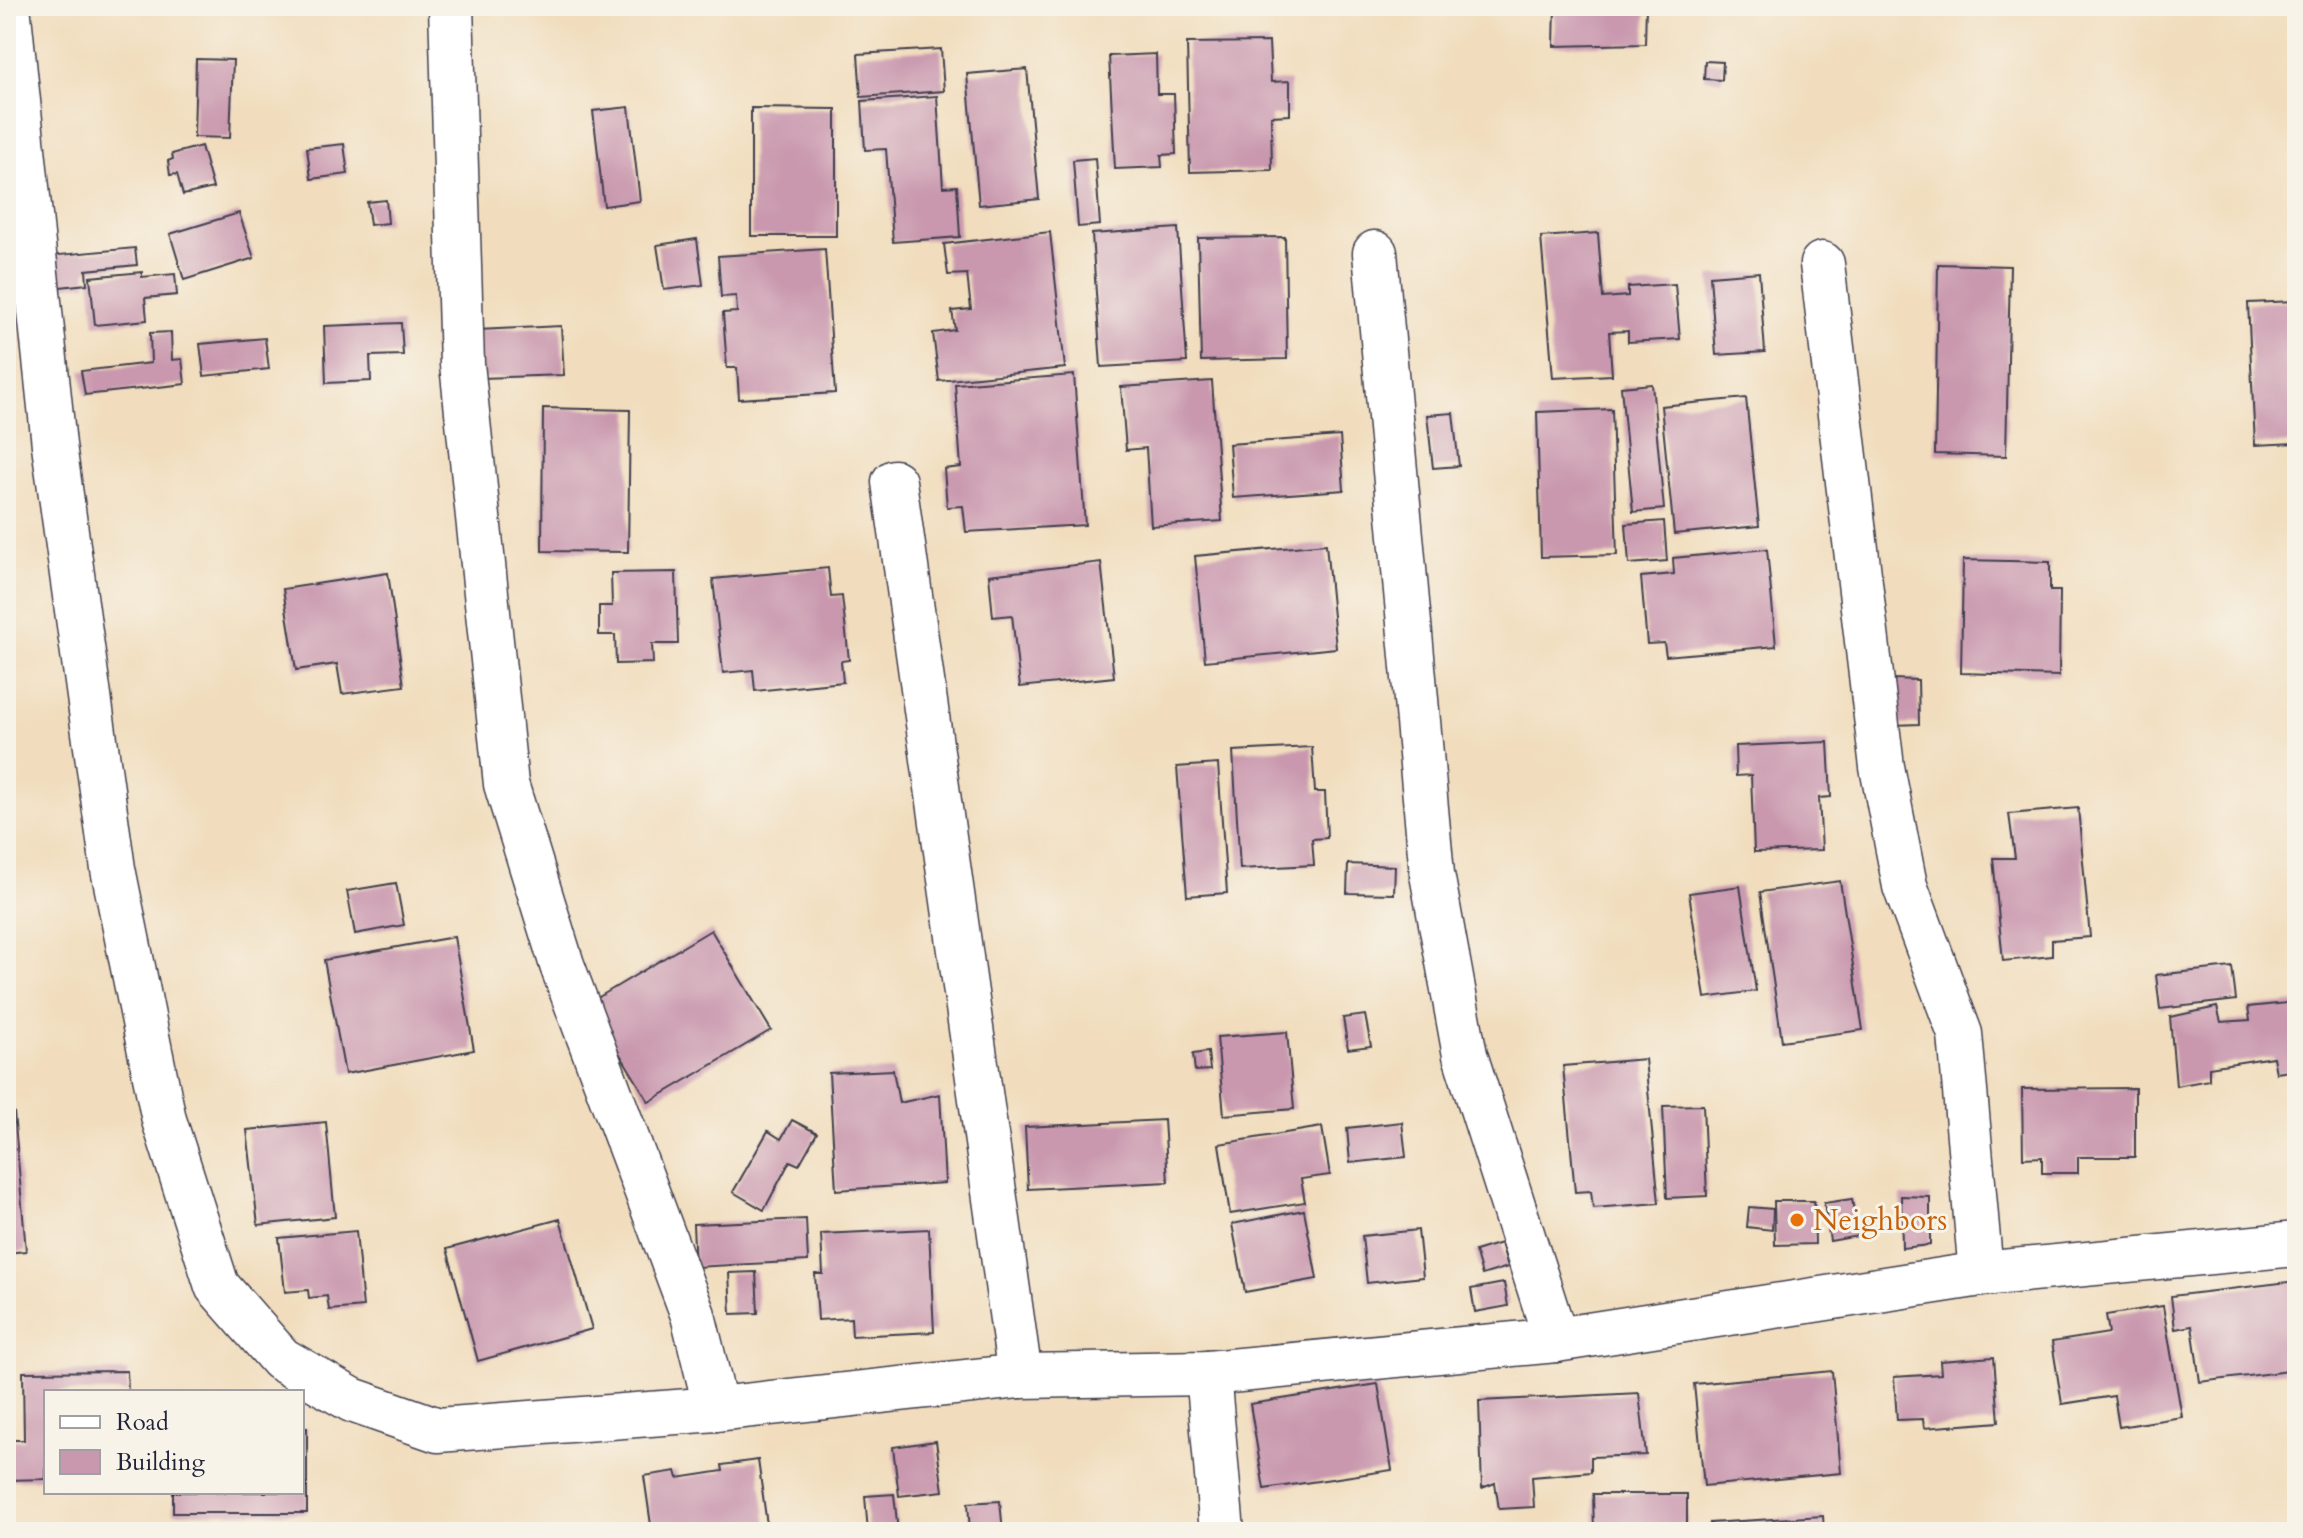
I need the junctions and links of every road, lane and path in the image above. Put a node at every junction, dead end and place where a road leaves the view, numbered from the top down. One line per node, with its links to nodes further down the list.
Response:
1 (8, 6): 11 (street)
2 (451, 6): 11 (street)
3 (1375, 253): 8 (street)
4 (1822, 264): 7 (street)
5 (894, 482): 10 (street)
6 (2297, 1244): 7 (street)
7 (1981, 1274): 8 (street)
8 (1556, 1340): 9 (street)
9 (1208, 1373): 10 (street); 12 (street)
10 (1020, 1376): 11 (street)
11 (716, 1409)
12 (1222, 1532)

